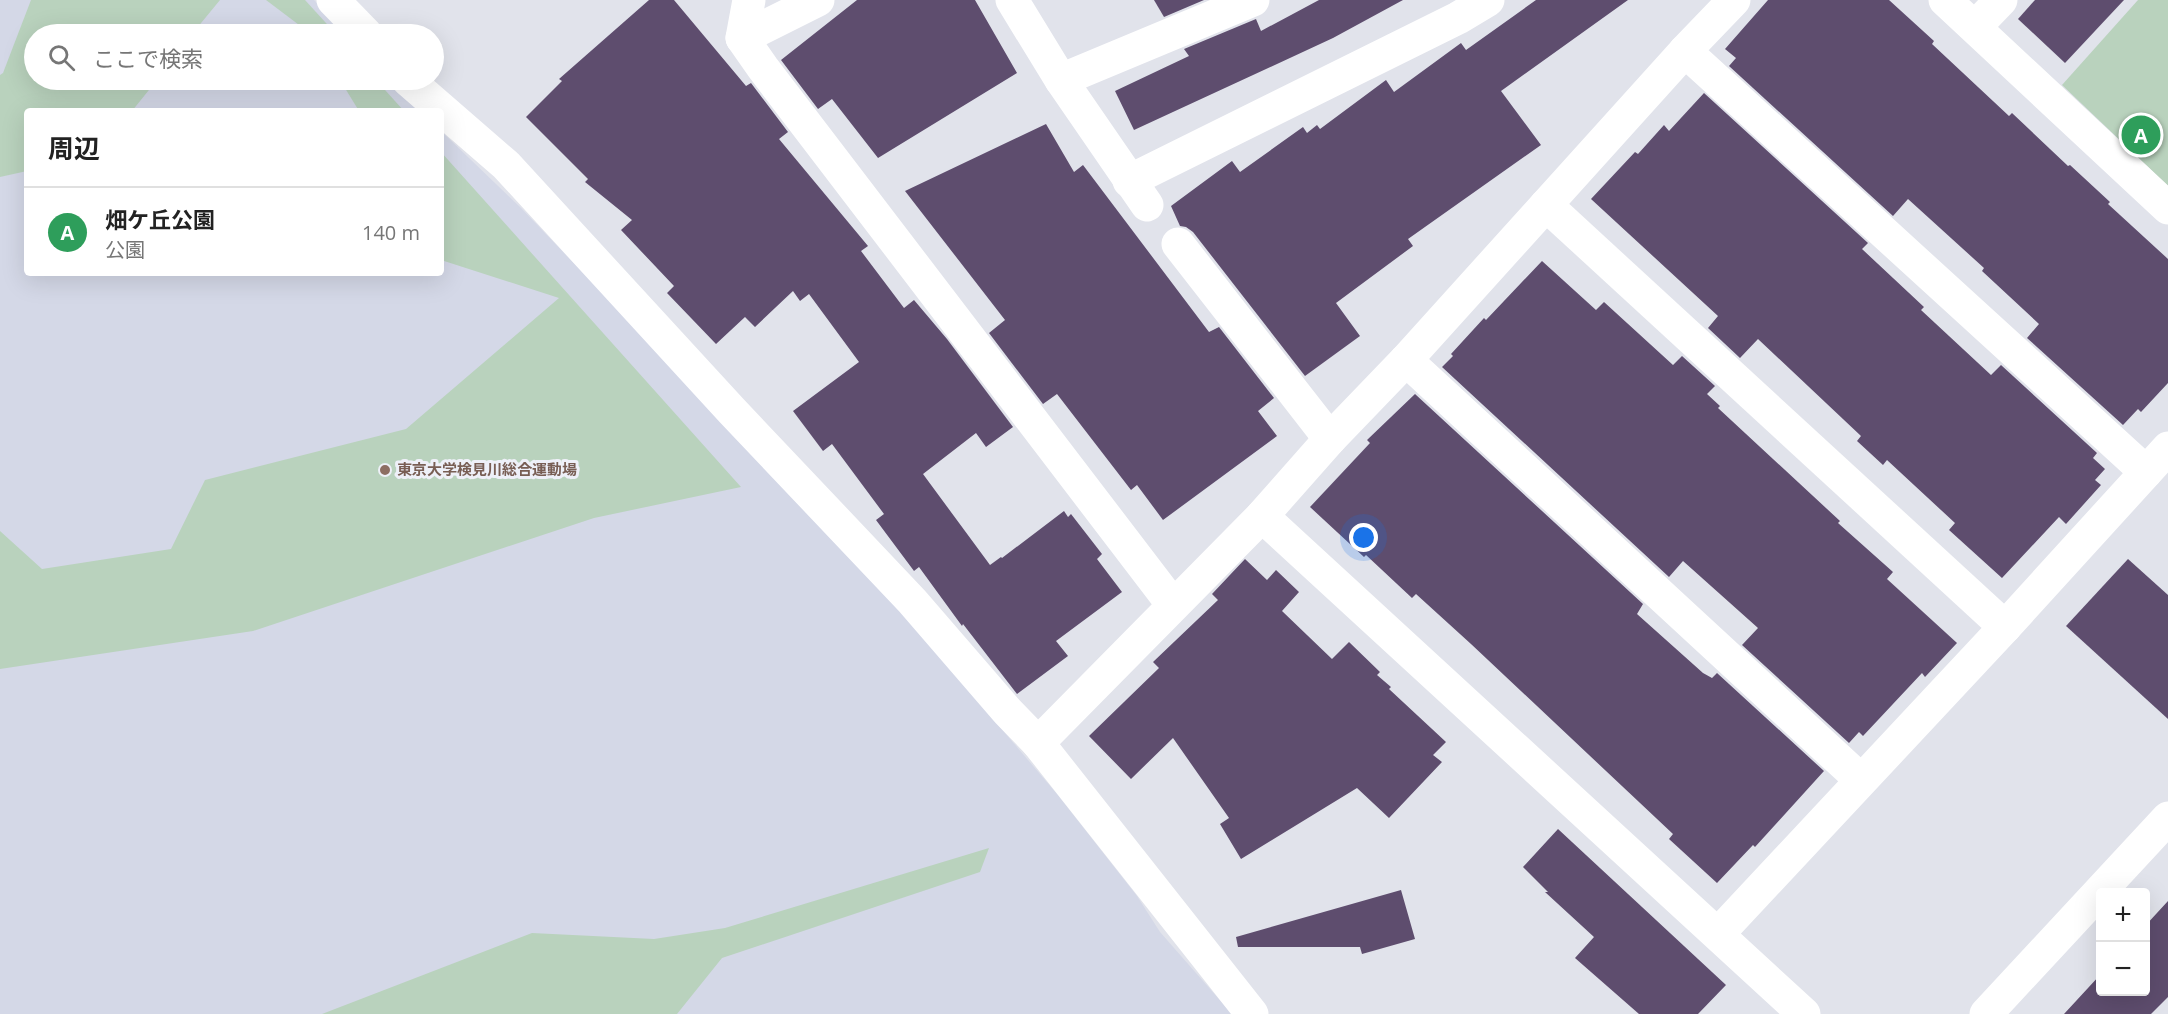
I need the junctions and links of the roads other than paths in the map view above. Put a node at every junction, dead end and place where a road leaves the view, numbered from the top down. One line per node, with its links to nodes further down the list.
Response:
1 (333, 0): 10 (street)
2 (749, 0): 12 (street)
3 (819, 0): 12 (street)
4 (1012, 0): 14 (street)
5 (1488, 0): 14 (street)
6 (1734, 0): 13 (street)
7 (1945, 0): 11 (street)
8 (2001, 0): 11 (street)
9 (1246, 1): 14 (street)
10 (356, 24)
11 (1975, 27): 19 (street)
12 (742, 38): 26 (street)
13 (1685, 51): 18 (street); 24 (street)
14 (1061, 80)
15 (420, 90): 16 (street)
16 (440, 108)
17 (444, 111): 28 (street)
18 (1546, 204): 21 (street); 27 (street)
19 (2168, 208)
20 (1179, 244): 22 (street)
21 (1406, 360): 22 (street); 29 (street)
22 (1330, 439): 25 (street)
23 (2168, 448): 24 (street)
24 (2146, 472): 27 (street)
25 (1262, 516): 26 (street); 31 (street)
26 (1173, 605): 28 (street)
27 (2005, 627): 29 (street)
28 (1038, 743): 32 (street)
29 (1861, 780): 31 (street)
30 (2168, 818): 34 (street)
31 (1719, 934): 33 (street)
32 (1252, 1014)
33 (1804, 1014)
34 (1986, 1014)

